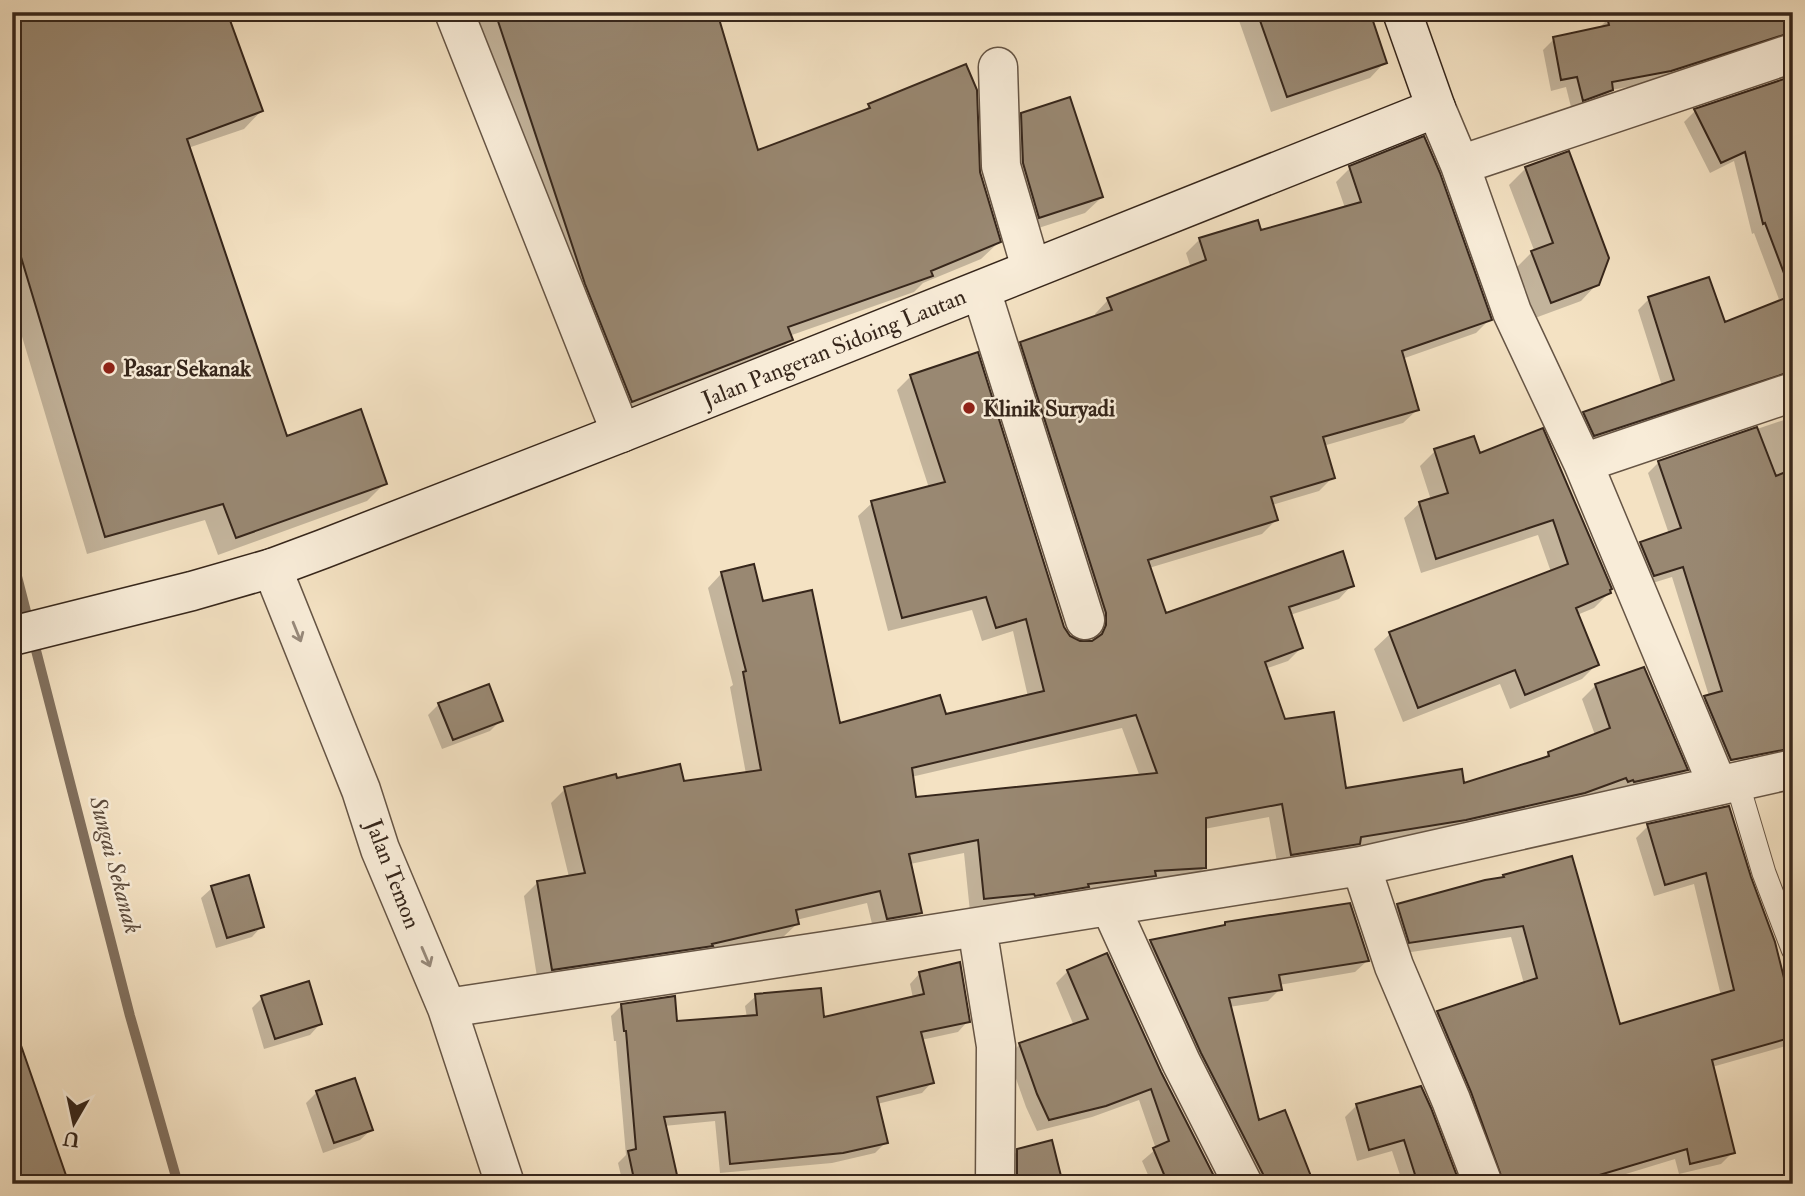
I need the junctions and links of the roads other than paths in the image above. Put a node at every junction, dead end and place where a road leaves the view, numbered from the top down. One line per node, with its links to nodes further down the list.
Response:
1 (454, 12): 10 (street)
2 (1402, 12): 5 (street)
3 (1793, 53): 6 (street)
4 (999, 67): 7 (street)
5 (1436, 108): 6 (street); 7 (street, Jalan Pangeran Sidoing Lautan)
6 (1460, 165): 11 (street)
7 (1031, 268): 8 (street, Jalan Pangeran Sidoing Lautan)
8 (981, 290): 10 (street, Jalan Pangeran Sidoing Lautan); 13 (street)
9 (1793, 392): 11 (street)
10 (621, 433): 12 (street, Jalan Pangeran Sidoing Lautan)
11 (1583, 463): 16 (street)
12 (272, 568): 14 (street, Jalan Pangeran Sidoing Lautan); 21 (street, Jalan Temon, one-way to 21)
13 (1085, 620)
14 (12, 636)
15 (1793, 769): 16 (street)
16 (1727, 784): 17 (street); 20 (lane)
17 (1361, 866): 18 (street); 25 (street)
18 (1110, 906): 19 (street); 24 (street)
19 (977, 927): 21 (street); 23 (street)
20 (1793, 949)
21 (447, 1007): 22 (street, Jalan Temon)
22 (505, 1184)
23 (995, 1184)
24 (1243, 1184)
25 (1483, 1184)

